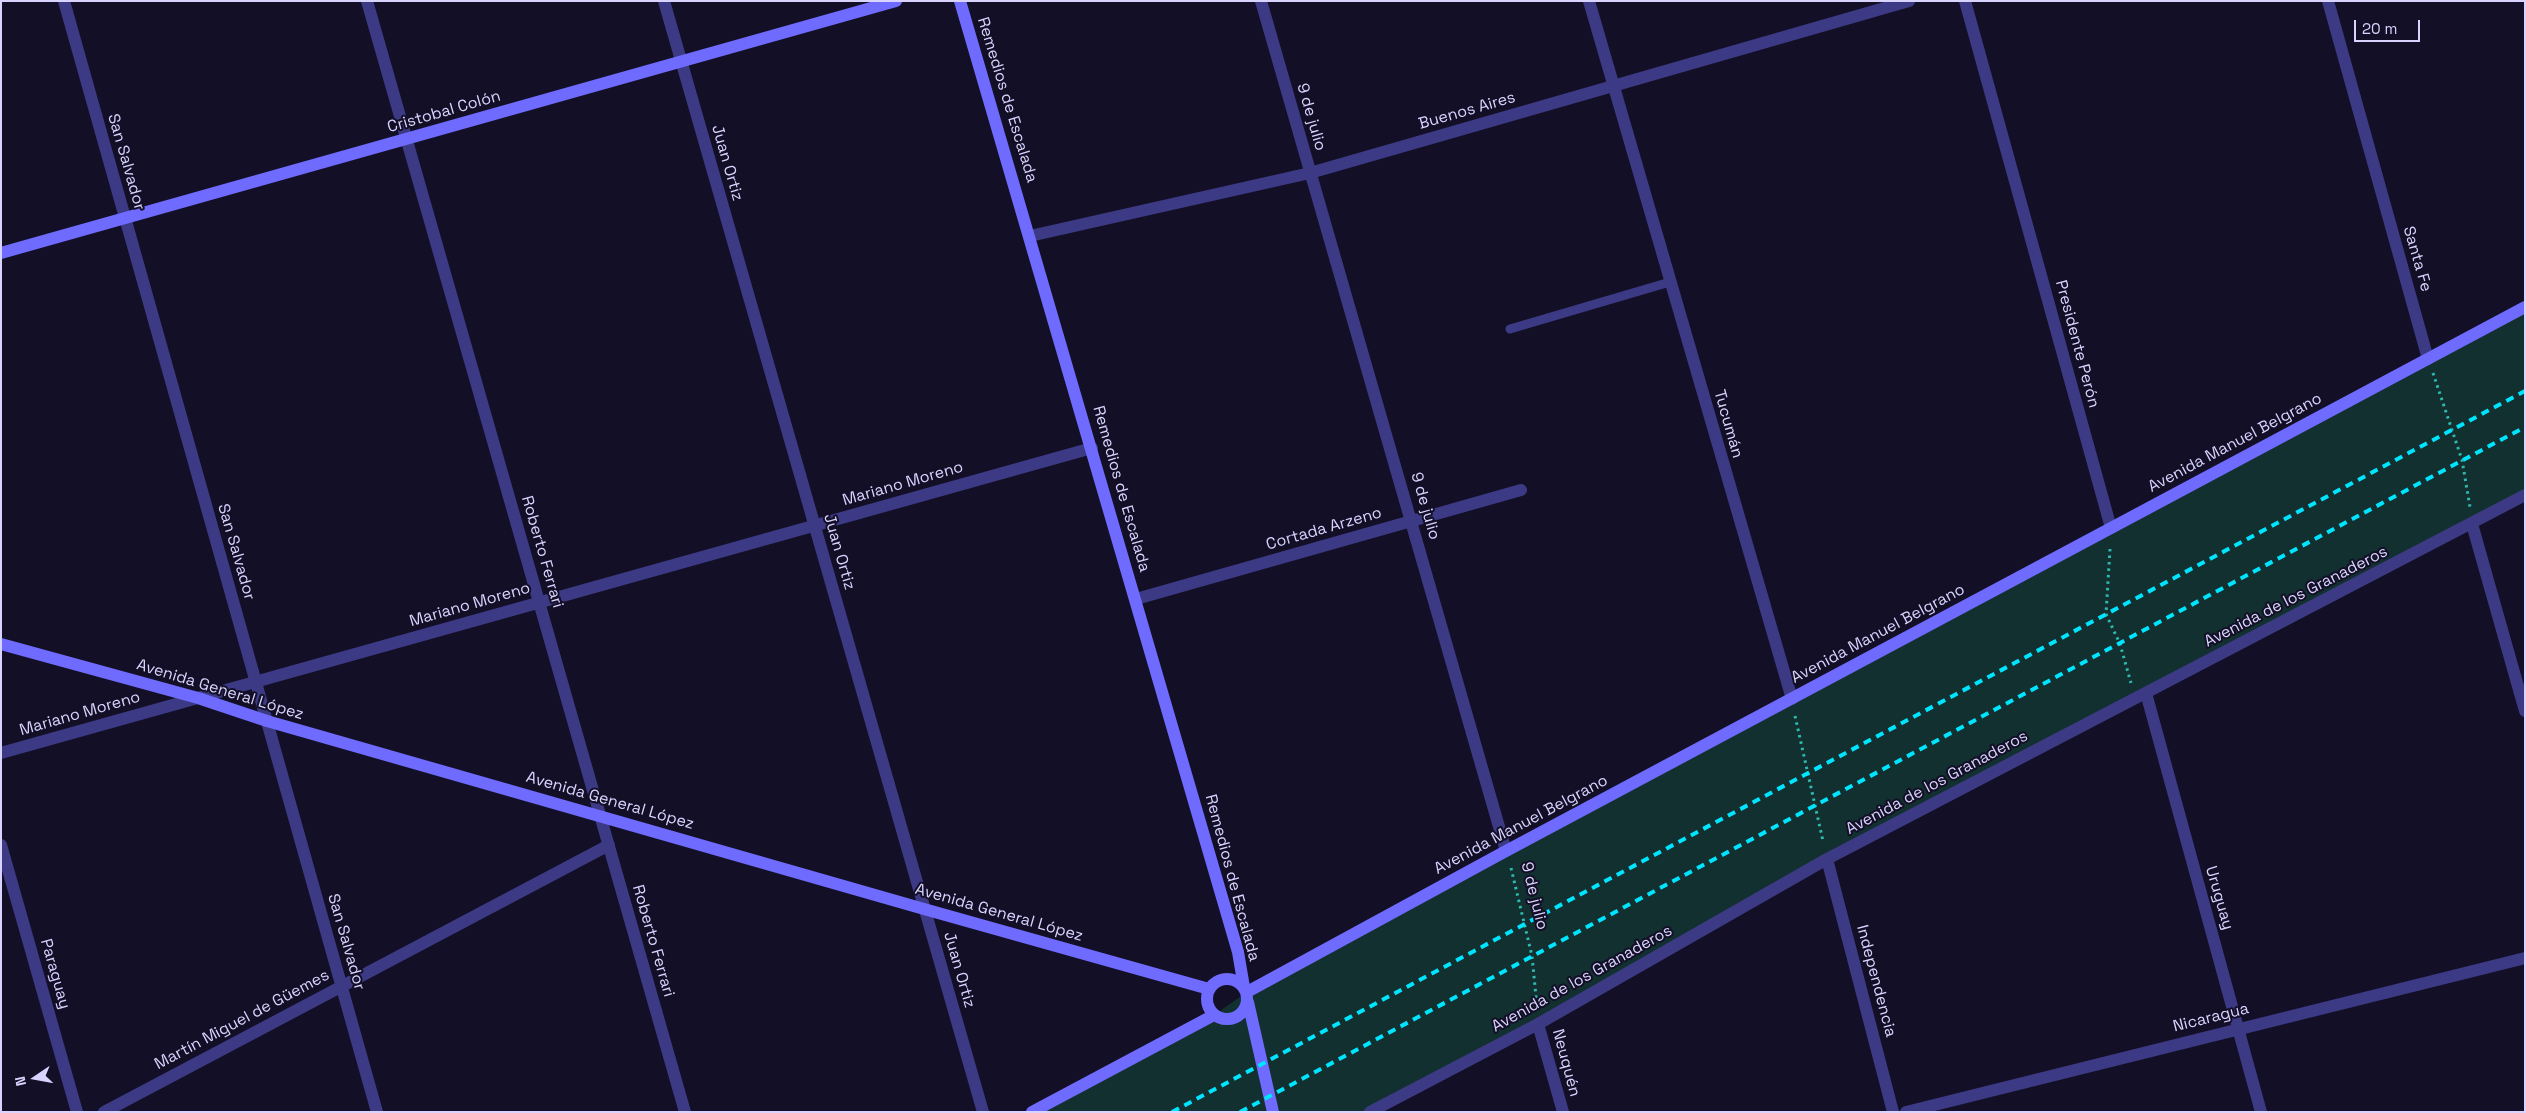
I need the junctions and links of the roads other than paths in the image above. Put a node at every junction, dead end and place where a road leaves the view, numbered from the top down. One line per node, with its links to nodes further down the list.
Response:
1 (64, 1): 15 (street, San Salvador)
2 (368, 1): 13 (street, Roberto Ferrari)
3 (664, 1): 11 (street, Juan Ortiz)
4 (896, 1): 11 (main road, Cristobal Colón)
5 (960, 1): 16 (main road, Remedios de Escalada)
6 (1261, 1): 14 (street, 9 de julio)
7 (1589, 1): 12 (street, Tucumán)
8 (1909, 1): 12 (street, Buenos Aires)
9 (1966, 1): 28 (street, Presidente Perón)
10 (2328, 1): 21 (street, Santa Fe)
11 (682, 63): 13 (main road, Cristobal Colón); 27 (street, Juan Ortiz)
12 (1614, 86): 14 (street, Buenos Aires); 18 (street, Tucumán)
13 (407, 139): 15 (main road, Cristobal Colón); 30 (street, Roberto Ferrari)
14 (1310, 174): 16 (street, Buenos Aires); 25 (street, 9 de julio)
15 (125, 218): 17 (main road, Cristobal Colón); 32 (street, San Salvador)
16 (1030, 236): 22 (main road, Remedios de Escalada)
17 (1, 253)
18 (1670, 282): 20 (lane); 35 (street, Tucumán)
19 (2525, 307): 21 (main road, Avenida Manuel Belgrano)
20 (1510, 329)
21 (2428, 358): 28 (main road, Avenida Manuel Belgrano)
22 (1092, 448): 27 (street, Mariano Moreno); 29 (main road, Remedios de Escalada)
23 (1521, 490): 25 (street, Cortada Arzeno)
24 (2525, 496): 26 (street, Avenida de los Granaderos)
25 (1413, 521): 29 (street, Cortada Arzeno); 42 (street, 9 de julio)
26 (2472, 524): 33 (street, Avenida de los Granaderos); 36 (street)
27 (814, 526): 30 (street, Mariano Moreno); 44 (street, Juan Ortiz)
28 (2111, 528): 35 (main road, Avenida Manuel Belgrano)
29 (1136, 599): 48 (main road, Remedios de Escalada)
30 (539, 602): 32 (street, Mariano Moreno); 39 (street, Roberto Ferrari)
31 (1, 644): 34 (main road, Avenida General López)
32 (256, 682): 34 (street, Mariano Moreno); 37 (street, San Salvador)
33 (2140, 695): 43 (street, Avenida de los Granaderos); 51 (street, Uruguay)
34 (198, 698): 37 (main road, Avenida General López); 38 (street, Mariano Moreno)
35 (1792, 698): 42 (main road, Avenida Manuel Belgrano)
36 (2525, 712)
37 (267, 721): 39 (main road, Avenida General López); 46 (street, San Salvador)
38 (1, 753)
39 (600, 815): 41 (street, Roberto Ferrari); 44 (main road, Avenida General López)
40 (1, 845): 52 (street, Paraguay)
41 (608, 845): 46 (street, Martín Miguel de Güemes); 55 (street, Roberto Ferrari)
42 (1506, 851): 48 (main road, Avenida Manuel Belgrano)
43 (1827, 859): 50 (street, Avenida de los Granaderos); 61 (street, Independencia)
44 (924, 909): 47 (main road, Avenida General López); 56 (street, Juan Ortiz)
45 (2525, 958): 51 (street, Nicaragua)
46 (342, 986): 53 (street, Martín Miguel de Güemes); 54 (street, San Salvador)
47 (1209, 988): 48 (main road); 49 (main road)
48 (1246, 994): 49 (main road); 58 (main road, Remedios de Escalada)
49 (1214, 1015): 57 (main road)
50 (1538, 1024): 59 (street, Avenida de los Granaderos); 60 (street, Neuquén)
51 (2238, 1028): 62 (street, Nicaragua); 63 (street, Uruguay)
52 (78, 1112)
53 (104, 1112)
54 (377, 1112)
55 (685, 1112)
56 (983, 1112)
57 (1032, 1112)
58 (1273, 1112)
59 (1370, 1112)
60 (1562, 1112)
61 (1893, 1112)
62 (1906, 1112)
63 (2262, 1112)

